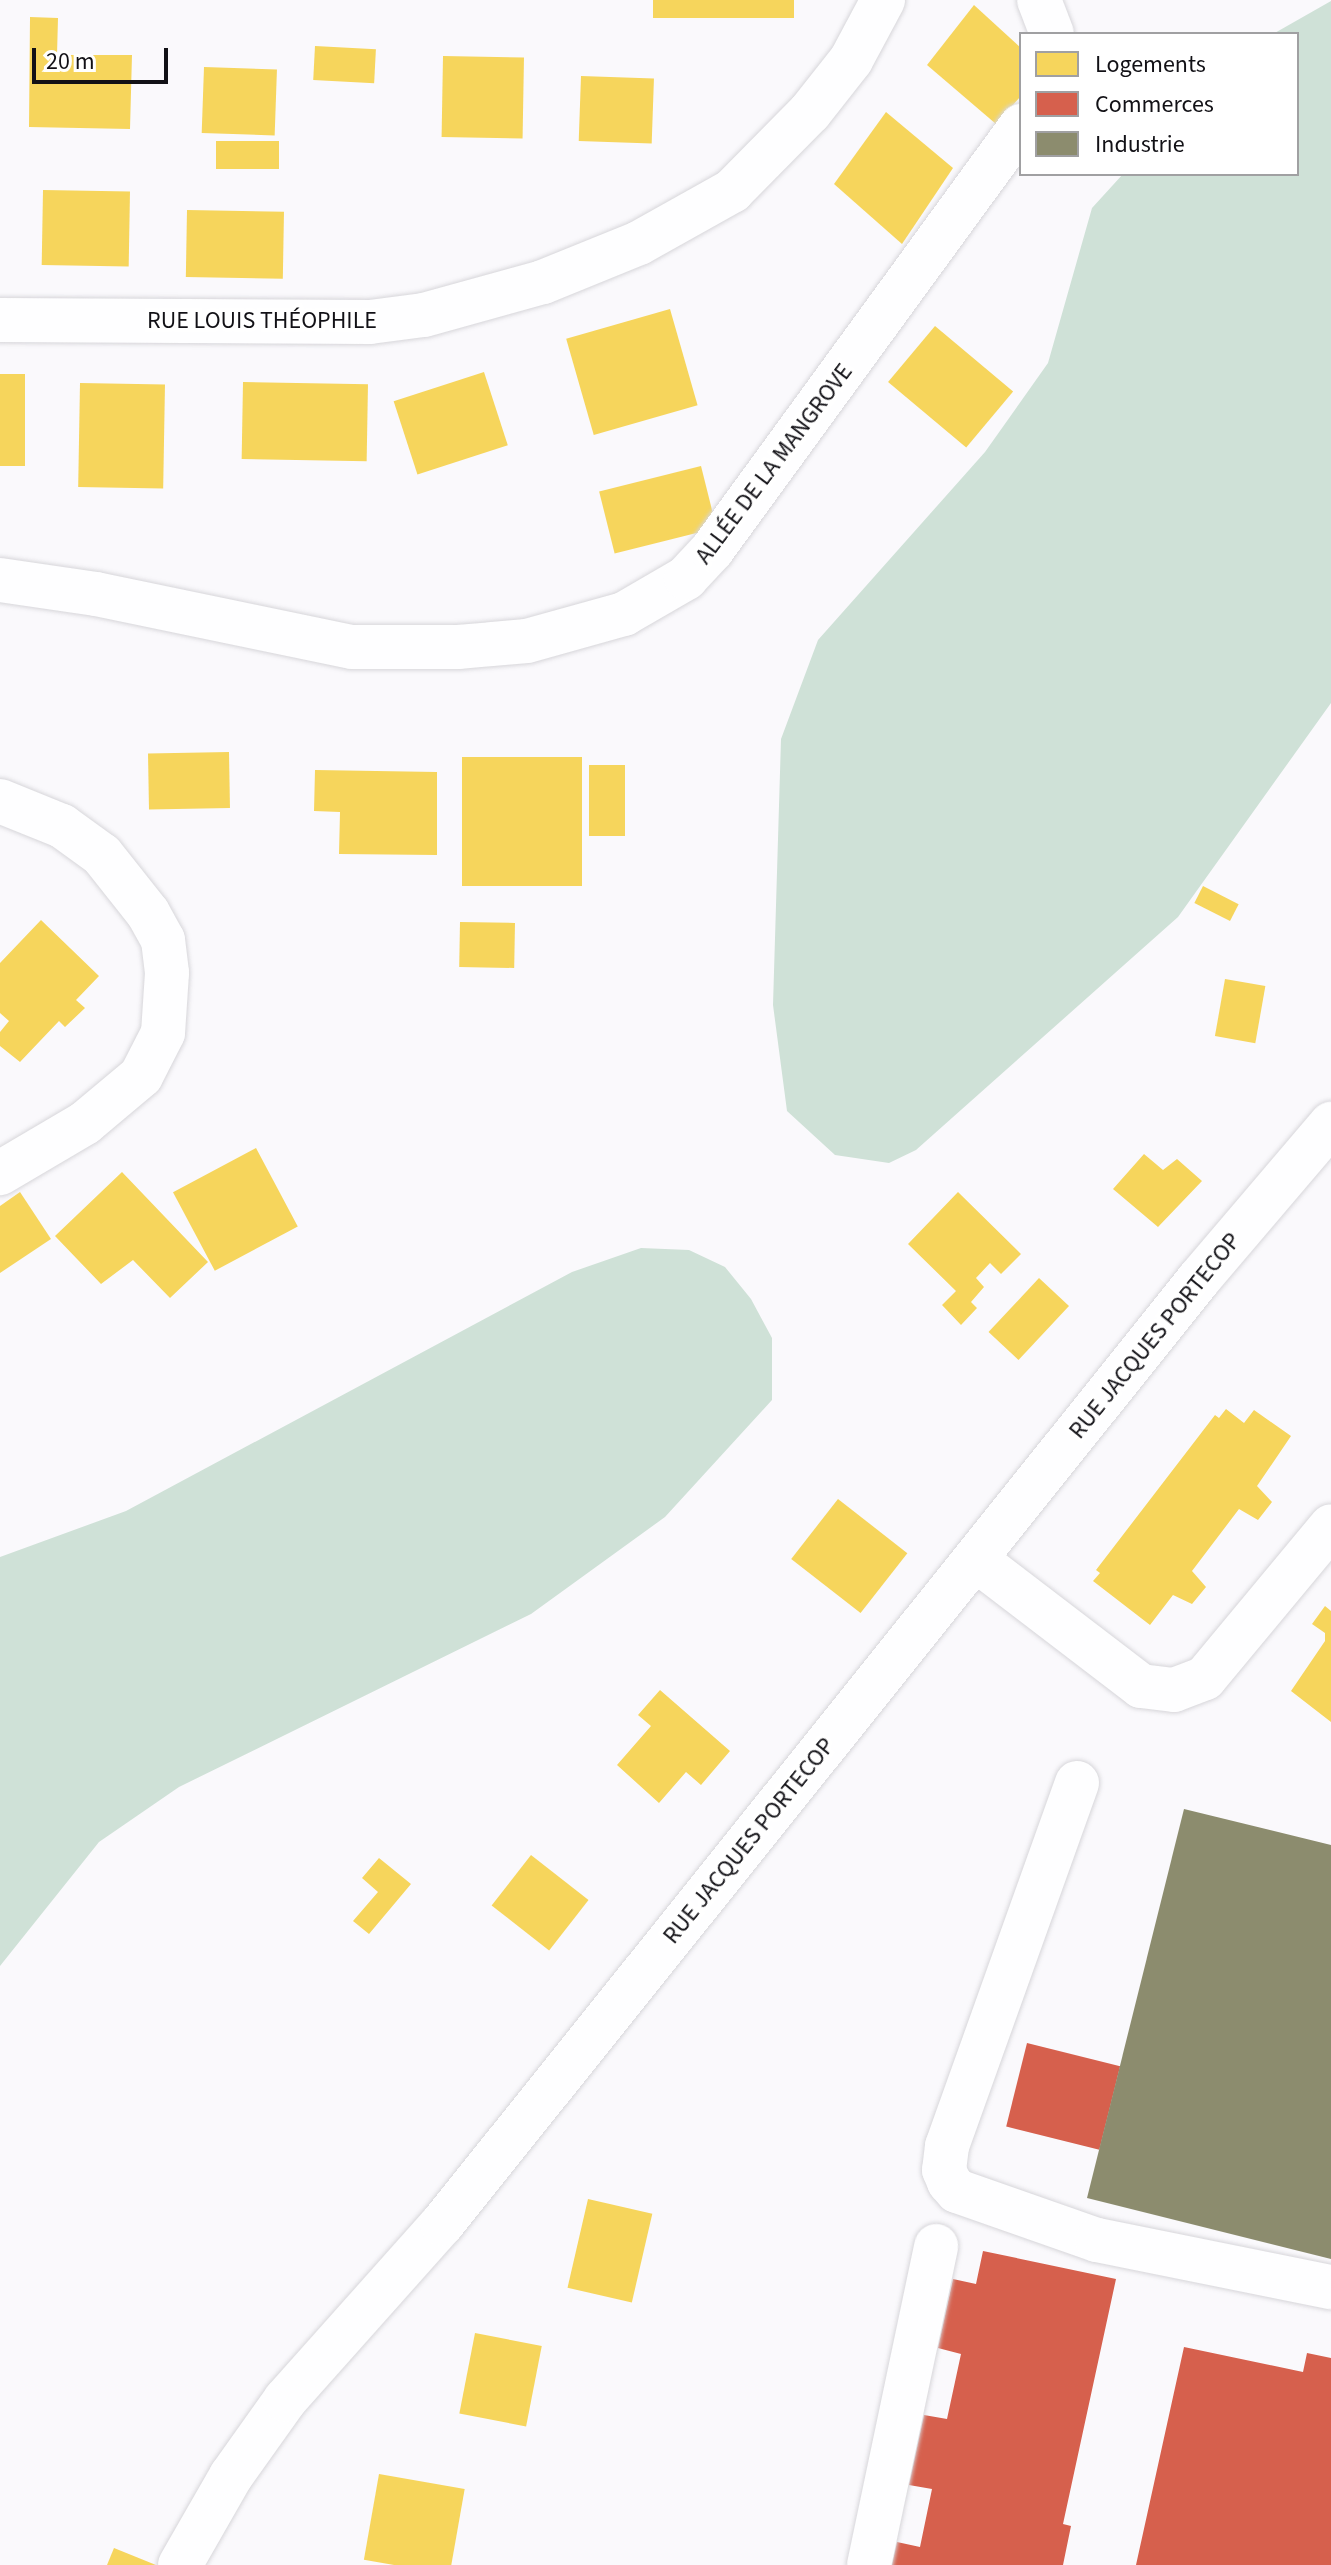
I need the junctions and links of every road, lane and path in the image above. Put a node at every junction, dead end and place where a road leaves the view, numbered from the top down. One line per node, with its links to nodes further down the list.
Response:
1 (883, 0): 5 (street, RUE LOUIS THÉOPHILE)
2 (1039, 0): 3 (street)
3 (1051, 32)
4 (1019, 129): 6 (street, ALLÉE DE LA MANGROVE)
5 (0, 320)
6 (0, 580)
7 (0, 801): 9 (street)
8 (1323, 1151): 11 (street, RUE JACQUES PORTECOP)
9 (0, 1173)
10 (1331, 1526): 11 (street)
11 (975, 1559): 15 (street, RUE JACQUES PORTECOP)
12 (1077, 1783): 14 (street)
13 (936, 2246): 16 (street)
14 (1331, 2287)
15 (180, 2565)
16 (869, 2565)

